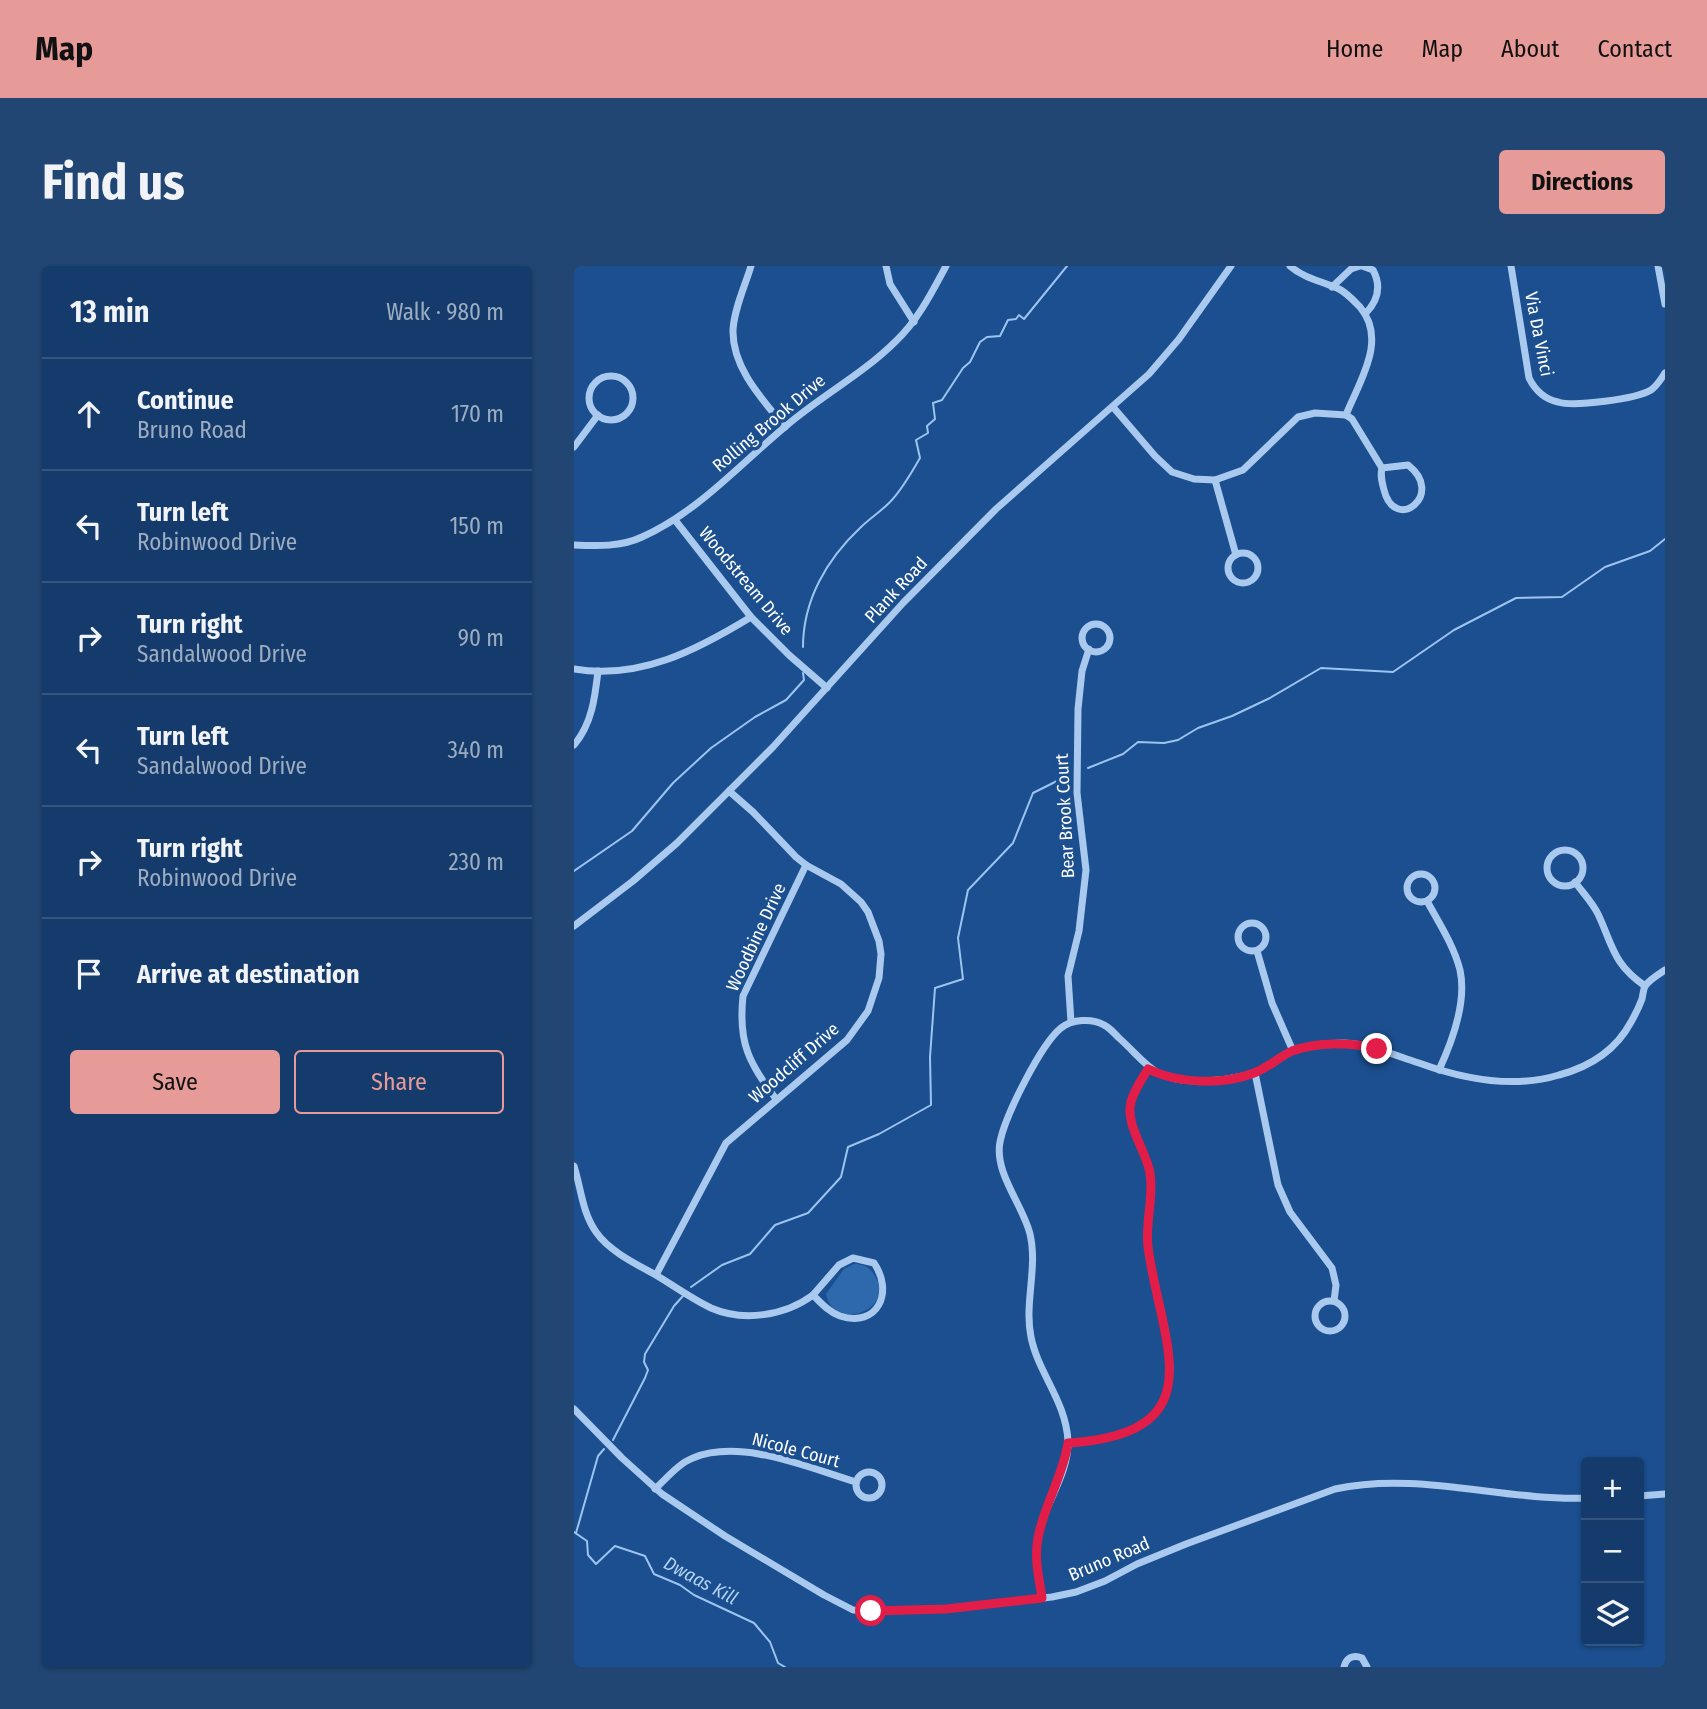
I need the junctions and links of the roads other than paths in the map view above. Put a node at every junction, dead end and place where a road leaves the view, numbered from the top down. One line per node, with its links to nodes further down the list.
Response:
1 (751, 266): 17 (street)
2 (886, 266): 12 (street)
3 (946, 266): 12 (street, Rolling Brook Drive)
4 (1231, 266): 14 (street, Plank Road)
5 (1290, 266): 9 (street)
6 (1361, 266): 9 (street); 11 (street)
7 (1511, 266): 13 (street, Via Da Vinci)
8 (1658, 266): 10 (street)
9 (1332, 287): 11 (street)
10 (1665, 304)
11 (1365, 314): 16 (street)
12 (914, 322): 17 (street, Rolling Brook Drive)
13 (1665, 373)
14 (1113, 407): 20 (street); 28 (street, Plank Road)
15 (598, 415): 15 (street); 18 (street)
16 (1346, 415): 19 (street); 20 (street)
17 (785, 427): 21 (street, Rolling Brook Drive)
18 (574, 447)
19 (1382, 468): 19 (street)
20 (1214, 480): 23 (street)
21 (675, 520): 22 (street, Rolling Brook Drive); 24 (street, Woodstream Drive)
22 (574, 545)
23 (1236, 555): 23 (street)
24 (751, 617): 27 (street); 28 (street, Woodstream Drive)
25 (1089, 649): 38 (street, Bear Brook Court)
26 (574, 669): 27 (street)
27 (597, 671): 29 (street)
28 (827, 688): 30 (street, Plank Road)
29 (574, 745)
30 (729, 791): 31 (street, Woodcliff Drive); 34 (street, Plank Road)
31 (806, 865): 43 (street, Woodbine Drive); 43 (street, Woodcliff Drive)
32 (1575, 883): 32 (street); 37 (street)
33 (1427, 901): 33 (street); 41 (street)
34 (574, 926)
35 (1257, 951): 35 (street); 39 (street)
36 (1665, 970): 37 (street)
37 (1645, 986): 41 (street)
38 (1071, 1022): 40 (street); 49 (street)
39 (1293, 1051): 41 (street); 42 (street)
40 (1148, 1069): 42 (street); 49 (street)
41 (1439, 1070)
42 (1255, 1073): 47 (street)
43 (776, 1099): 45 (street, Woodcliff Drive)
44 (574, 1166): 45 (street)
45 (656, 1275): 46 (street)
46 (813, 1296): 46 (street)
47 (1334, 1301): 47 (street)
48 (574, 1409): 51 (street, Bruno Road)
49 (1068, 1443): 55 (street)
50 (856, 1482): 51 (street, Nicole Court)
51 (655, 1489): 55 (street, Bruno Road)
52 (1665, 1494): 53 (street)
53 (1644, 1496)
54 (1581, 1498): 55 (street, Bruno Road)
55 (1042, 1598)
56 (1344, 1667): 57 (street)
57 (1367, 1667)

